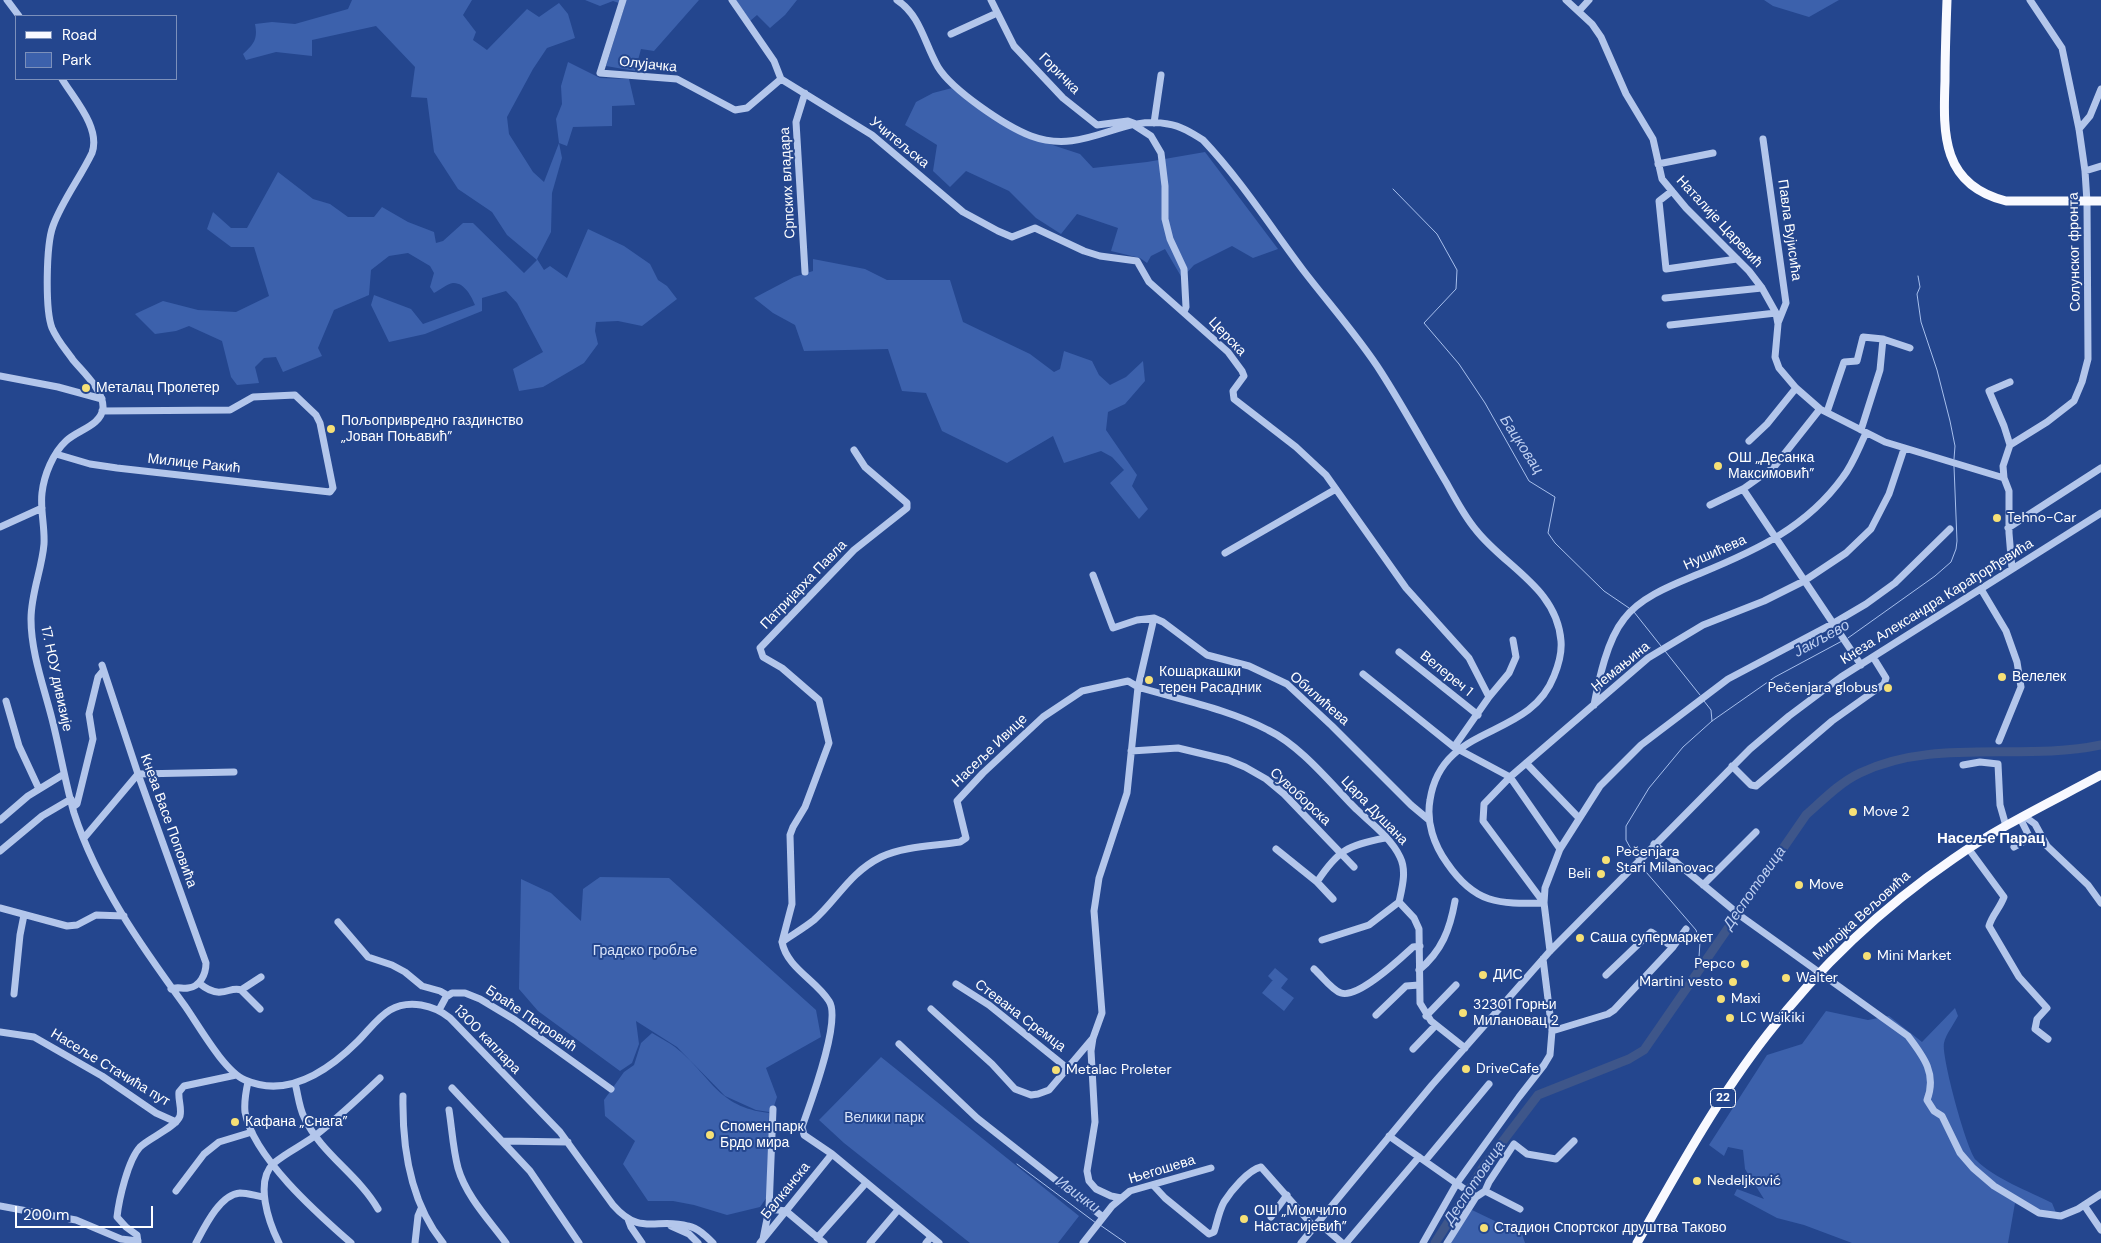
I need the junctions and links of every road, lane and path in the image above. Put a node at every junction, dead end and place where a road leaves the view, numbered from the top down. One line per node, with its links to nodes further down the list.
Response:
1 (7, 0): 12 (street)
2 (623, 0): 15 (street, Олујачка)
3 (732, 0): 15 (street)
4 (897, 0): 20 (street)
5 (991, 0): 11 (street, Горичка)
6 (1566, 0): 10 (street, Наталије Царевић)
7 (1589, 0): 10 (street)
8 (1947, 0): 29 (main road)
9 (2030, 0): 21 (street, Солунског фронта)
10 (1579, 11): 24 (street, Наталије Царевић)
11 (997, 13): 13 (street); 20 (street, Горичка)
12 (18, 15)
13 (951, 34)
14 (1161, 75): 19 (street)
15 (781, 79): 18 (street, Учитељска)
16 (63, 80): 44 (street)
17 (2101, 89): 21 (street)
18 (805, 94): 30 (street, Учитељска); 32 (street, Српских владара)
19 (1154, 123): 20 (street); 82 (street)
20 (1135, 125): 35 (street)
21 (2079, 129): 26 (street, Солунског фронта)
22 (1763, 139): 37 (street, Павла Вујисића)
23 (1713, 153): 24 (street)
24 (1658, 164): 27 (street, Наталије Царевић)
25 (2101, 166): 26 (street)
26 (2085, 171): 29 (street, Солунског фронта)
27 (1672, 191): 31 (street, Наталије Царевић); 31 (street)
28 (2101, 201): 29 (main road)
29 (2087, 202): 49 (street, Солунског фронта)
30 (1084, 250): 35 (street, Церска)
31 (1737, 259): 33 (street, Наталије Царевић)
32 (805, 272)
33 (1762, 288): 34 (street); 36 (street, Наталије Царевић)
34 (1665, 298)
35 (1184, 312): 55 (street, Церска)
36 (1776, 313): 37 (street, Наталије Царевић); 38 (street)
37 (1778, 324): 43 (street, Наталије Царевић)
38 (1670, 325)
39 (1883, 339): 40 (street); 45 (street); 47 (street, Нушићева)
40 (1910, 348)
41 (0, 376): 44 (street)
42 (2010, 382): 49 (street)
43 (1796, 388): 45 (street, Наталије Царевић); 48 (street)
44 (102, 399): 46 (street)
45 (1824, 410): 47 (street, Наталије Царевић); 56 (street)
46 (102, 411): 52 (street, 17. НОУ дивизије); 52 (street, Милице Ракић)
47 (1864, 431): 50 (street, Наталије Царевић); 63 (street, Нушићева)
48 (1749, 441)
49 (2010, 445): 54 (street)
50 (1904, 449): 54 (street, Наталије Царевић); 67 (street, Немањина)
51 (854, 450): 124 (street, Патријарха Павла)
52 (56, 454): 58 (street, 17. НОУ дивизије)
53 (2101, 468): 61 (street)
54 (2004, 478): 61 (street)
55 (1336, 489): 64 (street); 77 (street, Церска)
56 (1743, 489): 57 (street); 63 (street)
57 (1710, 505)
58 (42, 508): 60 (street); 88 (street, 17. НОУ дивизије)
59 (2101, 513): 65 (street, Кнеза Александра Карађорђевића)
60 (0, 527)
61 (2008, 528): 65 (street)
62 (1950, 529): 70 (street)
63 (1777, 538): 67 (street); 79 (street, Нушићева)
64 (1225, 553)
65 (2012, 569): 68 (street, Кнеза Александра Карађорђевића)
66 (1093, 574): 69 (street)
67 (1804, 581): 70 (street); 79 (street, Немањина)
68 (1981, 589): 73 (street, Кнеза Александра Карађорђевића); 81 (street)
69 (1154, 618): 76 (street); 98 (street, Обилићева)
70 (1832, 624): 74 (street); 96 (street)
71 (1513, 640): 77 (street)
72 (1399, 652): 80 (street, Велереч 1)
73 (1873, 657): 74 (street, Кнеза Александра Карађорђевића); 86 (street)
74 (1860, 665): 86 (street, Кнеза Александра Карађорђевића)
75 (1363, 674): 82 (street)
76 (1138, 687): 83 (street); 102 (street, Цара Душана); 124 (street, Насеље Ивице)
77 (1489, 697): 80 (street)
78 (6, 701): 92 (street)
79 (1594, 705): 84 (street, Немањина)
80 (1478, 715): 82 (street)
81 (1999, 740)
82 (1456, 748): 91 (street); 98 (street)
83 (1131, 751): 109 (street, Сувоборска); 150 (street)
84 (1526, 763): 91 (street, Немањина); 96 (street)
85 (1963, 765): 99 (street)
86 (1732, 766): 103 (street, Кнеза Александра Карађорђевића)
87 (234, 772): 89 (street)
88 (64, 774): 92 (street); 93 (street, 17. НОУ дивизије)
89 (138, 774): 94 (street, Кнеза Васе Поповића); 101 (street); 134 (street, Кнеза Васе Поповића)
90 (2101, 775): 95 (main road, Милојка Вељовића / 22)
91 (1510, 777): 107 (street); 117 (street, Немањина)
92 (39, 789): 97 (street)
93 (71, 799): 94 (street, 17. НОУ дивизије); 108 (street)
94 (73, 807): 101 (street, 17. НОУ дивизије)
95 (2022, 817): 99 (main road, Милојка Вељовића / 22); 104 (street); 116 (street)
96 (1579, 818): 107 (street)
97 (0, 820)
98 (1429, 820): 117 (street)
99 (2006, 826): 105 (main road, Милојка Вељовића / 22)
100 (1756, 832): 112 (street)
101 (84, 838): 120 (street, 17. НОУ дивизије)
102 (1385, 838): 109 (street); 115 (street, Цара Душана)
103 (1654, 844): 112 (street); 127 (street, Кнеза Александра Карађорђевића)
104 (2014, 847)
105 (1968, 848): 131 (main road, Милојка Вељовића / 22); 151 (street)
106 (1276, 849): 111 (street)
107 (1560, 850): 117 (street)
108 (0, 851)
109 (1340, 852): 110 (street, Сувоборска); 111 (street)
110 (1354, 867)
111 (1317, 882): 113 (street)
112 (1703, 885): 131 (street)
113 (1333, 899)
114 (1455, 901): 130 (street)
115 (1399, 902): 123 (street); 125 (street)
116 (2101, 903)
117 (1544, 904): 127 (street)
118 (0, 908): 119 (street)
119 (24, 915): 120 (street); 140 (street)
120 (124, 916): 138 (street, 17. НОУ дивизије)
121 (338, 922): 141 (street, 1300 каплара)
122 (1686, 928): 126 (street)
123 (1322, 940)
124 (782, 942): 173 (street)
125 (1420, 946): 129 (street); 130 (street)
126 (1673, 947): 132 (street); 148 (street)
127 (1550, 950): 128 (street, Кнеза Александра Карађорђевића)
128 (1543, 959): 148 (street); 153 (street, Кнеза Александра Карађорђевића)
129 (1314, 969)
130 (1419, 970): 136 (street)
131 (1819, 973): 187 (street); 225 (main road, Милојка Вељовића / 22)
132 (1606, 975)
133 (261, 977): 139 (street)
134 (198, 983): 138 (street); 139 (street)
135 (956, 984): 155 (street, Стевана Сремца)
136 (1420, 985): 145 (street); 146 (street)
137 (1456, 985): 146 (street)
138 (171, 989): 156 (street, 17. НОУ дивизије)
139 (241, 990): 142 (street)
140 (14, 994)
141 (448, 996): 144 (street); 162 (street, Браће Петровић)
142 (260, 1008)
143 (931, 1008): 155 (street)
144 (439, 1010): 159 (street, 1300 каплара); 172 (street, 1300 каплара)
145 (1376, 1015)
146 (1426, 1016): 147 (street)
147 (1436, 1025): 153 (street); 154 (street)
148 (1552, 1031): 179 (street)
149 (0, 1032): 166 (street, Насеље Стачића пут)
150 (1093, 1038): 155 (street); 186 (street)
151 (2048, 1039)
152 (899, 1044): 197 (street)
153 (1465, 1048): 169 (street, Кнеза Александра Карађорђевића)
154 (1413, 1049)
155 (1067, 1068)
156 (236, 1075): 158 (street, 1300 каплара); 166 (street)
157 (380, 1078): 168 (street)
158 (248, 1082): 159 (street, 1300 каплара); 167 (street)
159 (295, 1083): 168 (street)
160 (1490, 1084): 174 (street)
161 (452, 1088): 170 (street)
162 (611, 1089)
163 (402, 1096): 190 (street)
164 (773, 1109): 191 (street)
165 (449, 1110): 210 (street)
166 (176, 1122): 204 (street)
167 (252, 1132): 175 (street); 180 (street)
168 (315, 1135): 175 (street); 189 (street)
169 (1389, 1136): 174 (street); 198 (street, Кнеза Александра Карађорђевића)
170 (503, 1141): 172 (street); 211 (street)
171 (1574, 1141): 181 (street)
172 (568, 1142): 196 (street, 1300 каплара)
173 (832, 1154): 177 (street); 194 (street, Балканска)
174 (1422, 1159): 179 (street); 222 (street)
175 (273, 1164): 184 (street); 207 (street)
176 (1211, 1168): 178 (street, Његошева)
177 (866, 1183): 193 (street); 202 (street)
178 (1153, 1185): 183 (street); 186 (street, Његошева)
179 (1459, 1185): 185 (street); 223 (street)
180 (176, 1191)
181 (1485, 1191): 185 (street); 192 (street)
182 (2101, 1194): 187 (street)
183 (1287, 1195): 195 (street); 198 (street)
184 (264, 1196): 205 (street); 206 (street)
185 (1474, 1196): 224 (street)
186 (1121, 1198): 197 (street, Његошева)
187 (2084, 1205): 200 (street)
188 (0, 1206): 204 (street)
189 (378, 1209)
190 (421, 1209): 208 (street); 209 (street)
191 (769, 1209): 194 (street); 203 (street)
192 (1520, 1209)
193 (898, 1210): 201 (street); 216 (street)
194 (786, 1211): 202 (street); 203 (street, Балканска)
195 (1271, 1217)
196 (628, 1219): 199 (street); 212 (street)
197 (1100, 1222): 219 (street, Његошева)
198 (1316, 1224): 220 (street, Кнеза Александра Карађорђевића); 221 (street)
199 (668, 1225): 213 (street); 214 (street)
200 (2101, 1230)
201 (931, 1237): 217 (street); 218 (street)
202 (817, 1238): 215 (street)
203 (761, 1241)
204 (138, 1242)
205 (196, 1243)
206 (279, 1243)
207 (351, 1243)
208 (415, 1243)
209 (443, 1243)
210 (506, 1243)
211 (579, 1243)
212 (642, 1243)
213 (698, 1243)
214 (713, 1243)
215 (824, 1243)
216 (870, 1243)
217 (926, 1243)
218 (939, 1243)
219 (1083, 1243)
220 (1301, 1243)
221 (1342, 1243)
222 (1346, 1243)
223 (1423, 1243)
224 (1447, 1243)
225 (1637, 1243)

